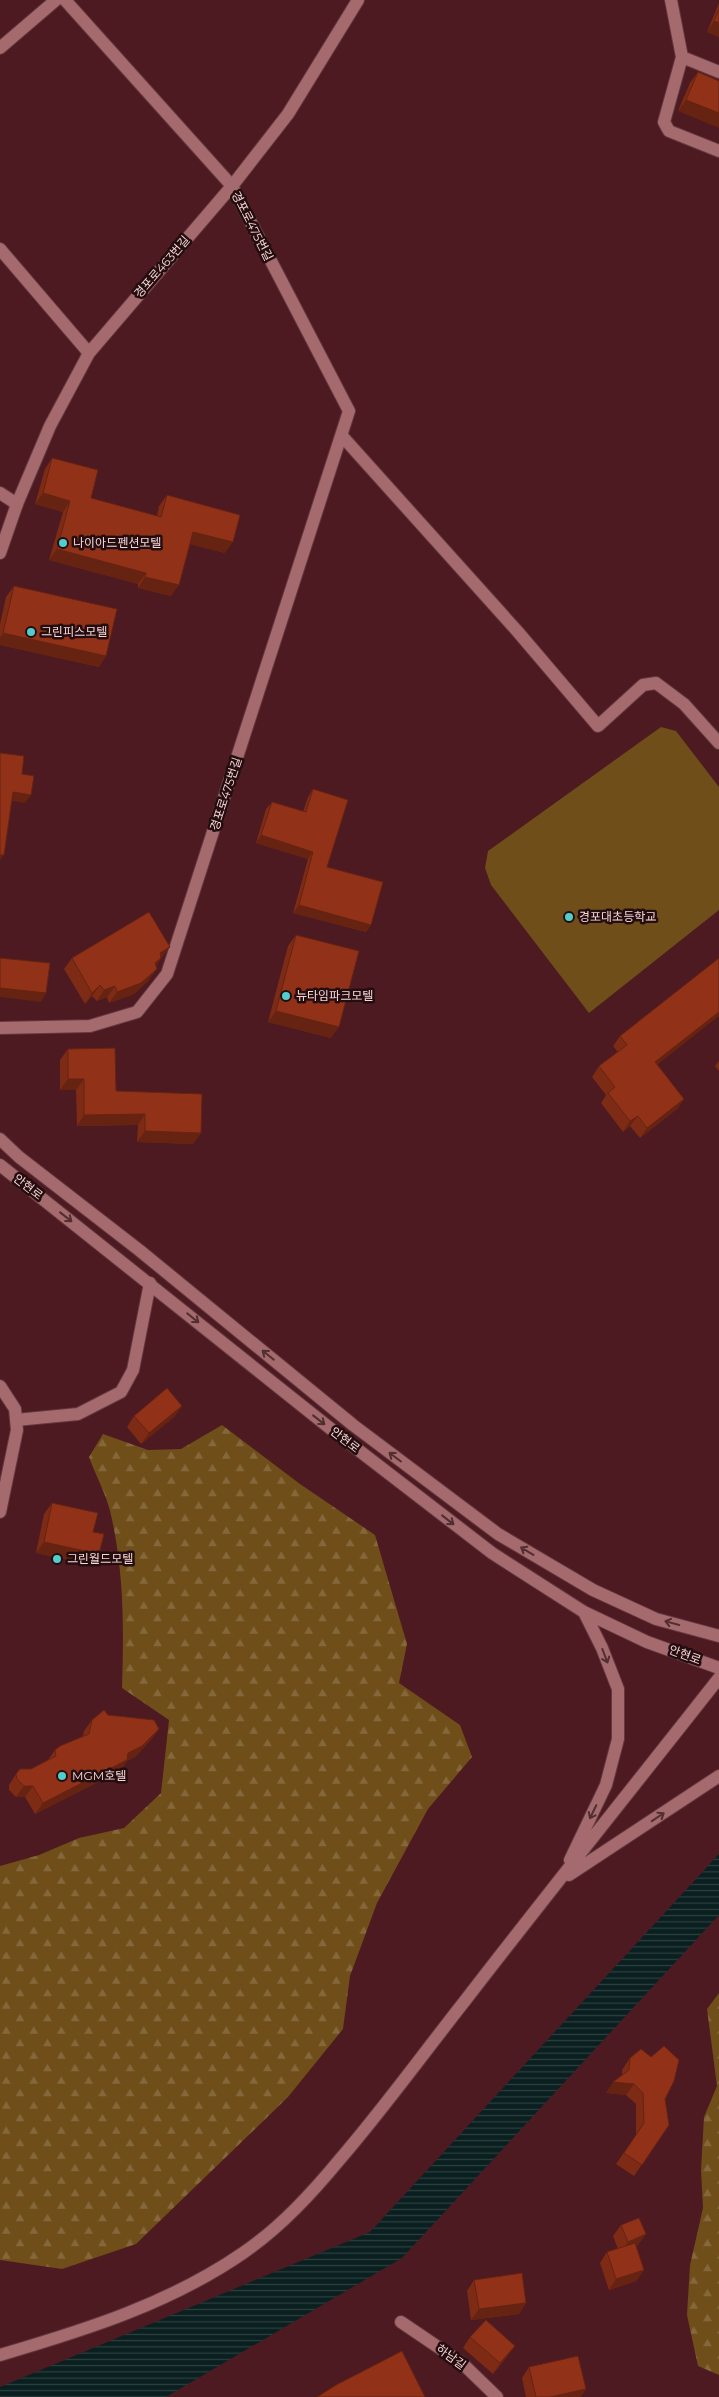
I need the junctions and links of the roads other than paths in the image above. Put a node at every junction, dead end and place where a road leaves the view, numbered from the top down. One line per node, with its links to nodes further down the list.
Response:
1 (56, 0): 5 (street)
2 (64, 0): 9 (street, 경포로475번길)
3 (358, 0): 9 (street, 경포로463번길)
4 (671, 0): 6 (street)
5 (0, 48)
6 (682, 57): 7 (street); 8 (street)
7 (719, 72)
8 (719, 151)
9 (232, 186): 11 (street, 경포로463번길); 12 (street, 경포로475번길)
10 (0, 249): 11 (street)
11 (89, 352): 14 (street, 경포로463번길)
12 (342, 436): 16 (street); 17 (street, 경포로475번길)
13 (0, 493): 14 (street)
14 (16, 504): 15 (street, 경포로463번길)
15 (0, 553)
16 (719, 743)
17 (0, 1028)
18 (0, 1139): 25 (street, 안현로, one-way to 18)
19 (0, 1165): 20 (street, 안현로, one-way to 20)
20 (150, 1283): 22 (street); 24 (street, 안현로, one-way to 24)
21 (0, 1386): 22 (street)
22 (16, 1420): 23 (street)
23 (0, 1512)
24 (584, 1612): 26 (street, 안현로); 29 (street, one-way to 29)
25 (719, 1636)
26 (719, 1668)
27 (719, 1678): 29 (street)
28 (719, 1776): 29 (street, one-way to 28)
29 (559, 1882): 31 (street)
30 (401, 2322): 32 (street, 하남길)
31 (0, 2355)
32 (497, 2397)

